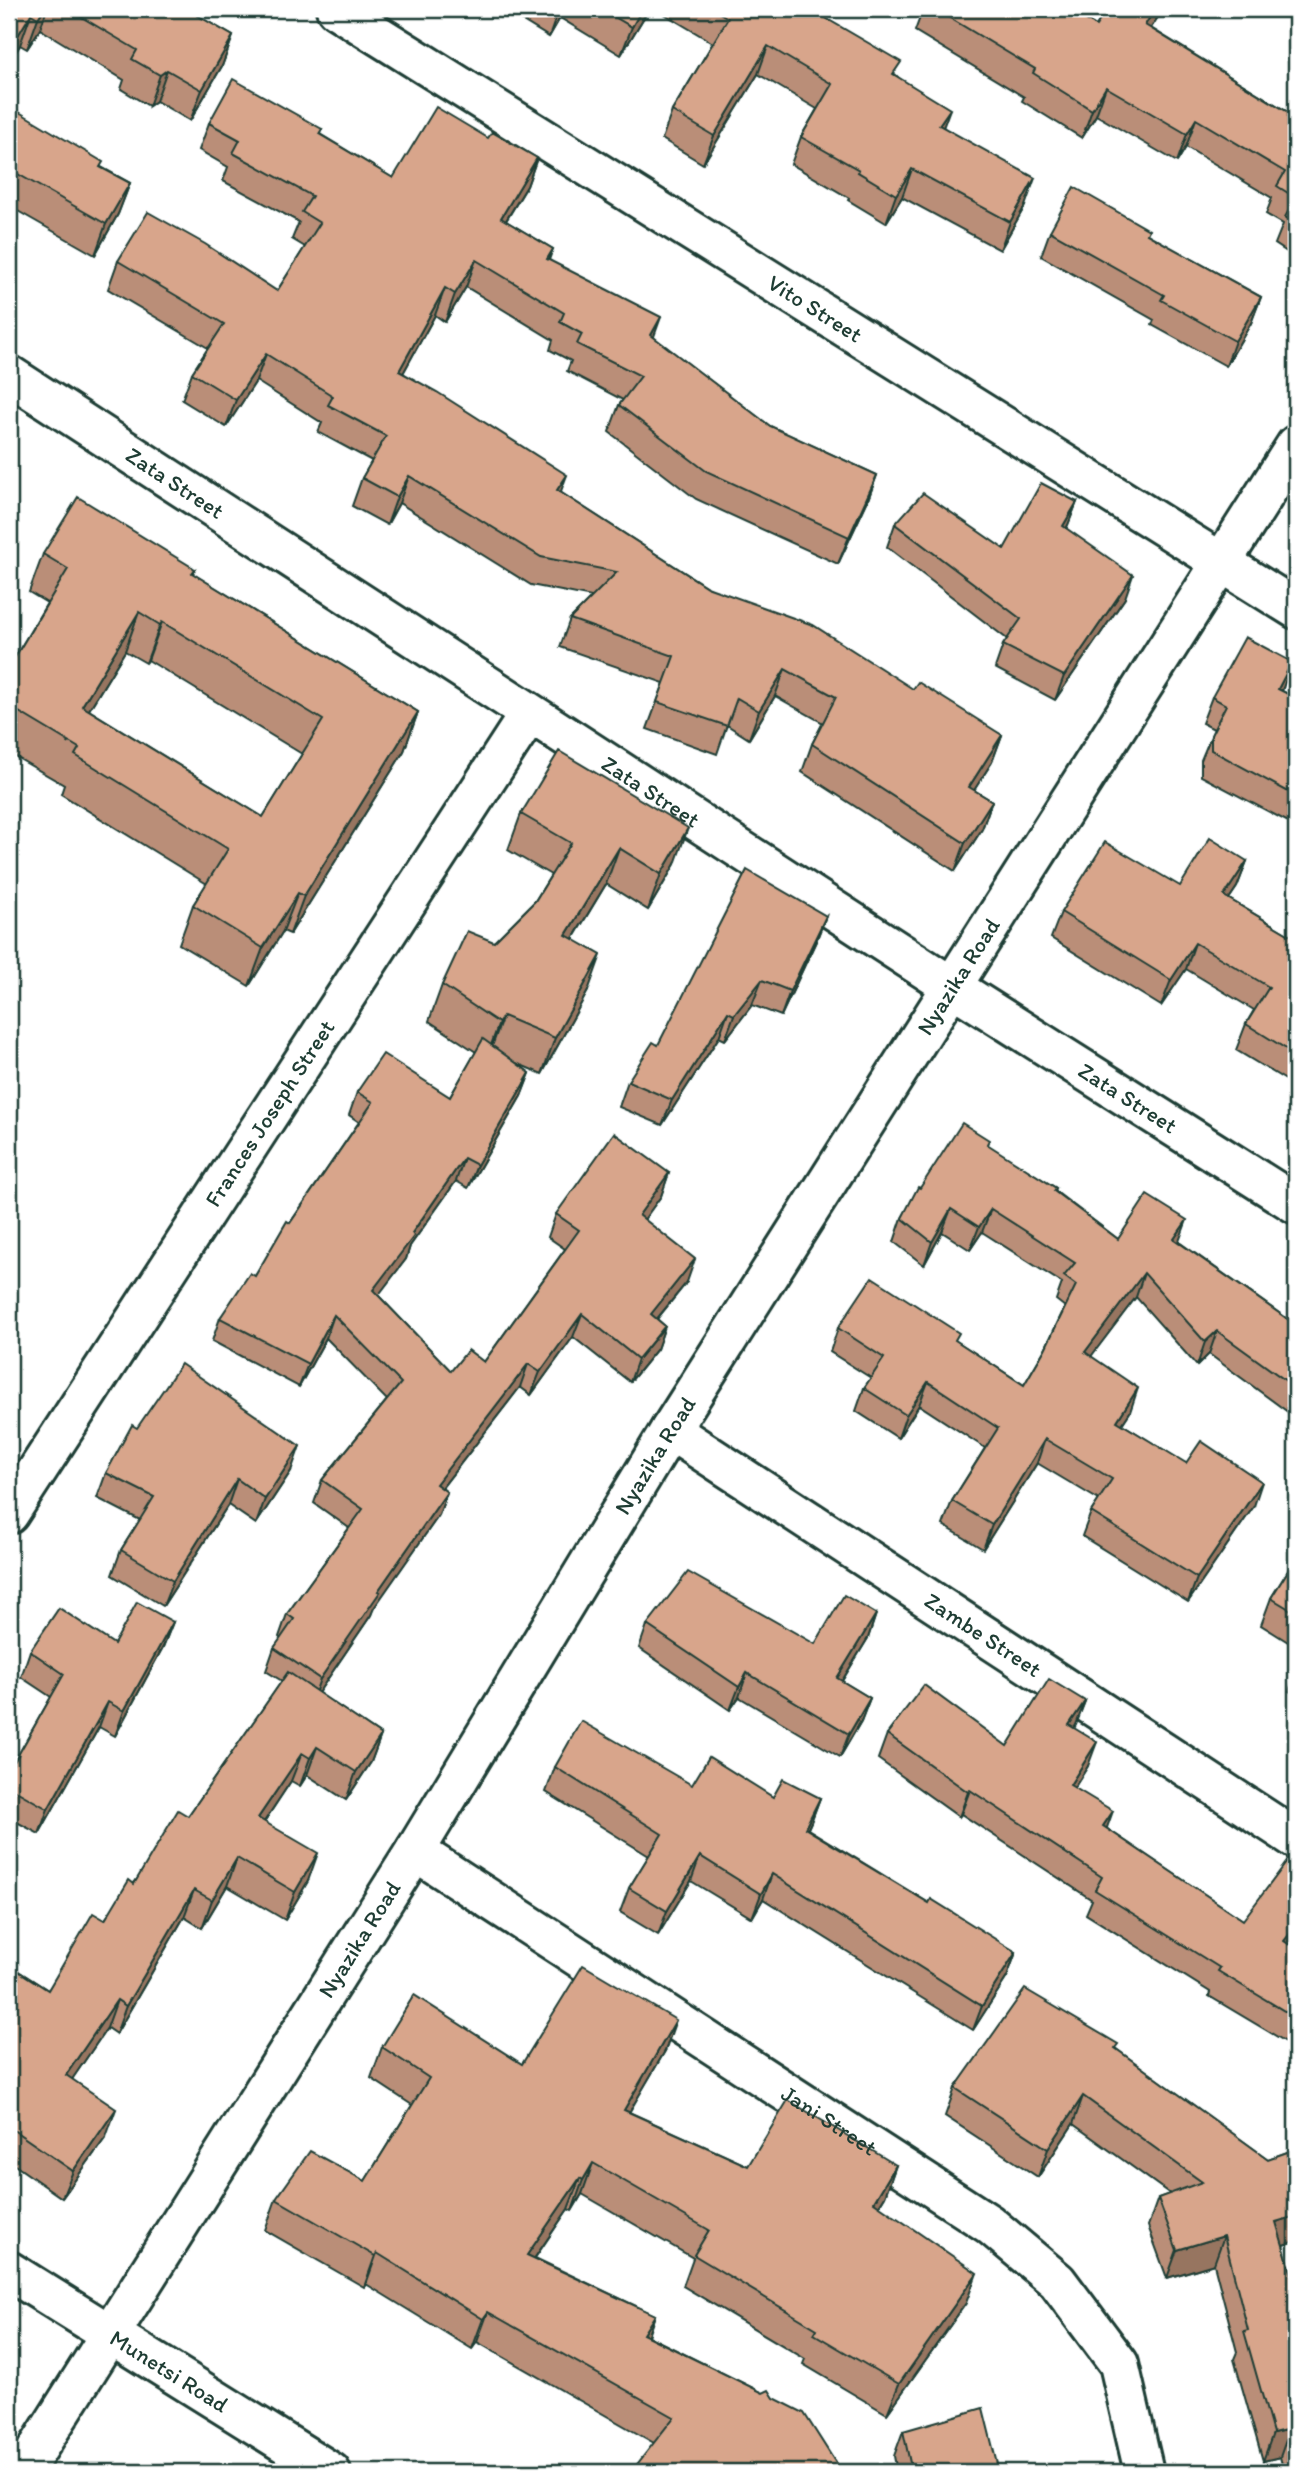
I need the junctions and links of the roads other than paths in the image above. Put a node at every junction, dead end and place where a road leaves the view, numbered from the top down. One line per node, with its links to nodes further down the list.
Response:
1 (336, 9): 4 (street, Vito Street)
2 (9, 375): 6 (street, Zata Street)
3 (1296, 445): 4 (street, Nyazika Road)
4 (1222, 561): 5 (street, Vito Street); 7 (street, Nyazika Road)
5 (1296, 609)
6 (529, 713): 7 (street, Zata Street); 10 (street, Frances Joseph Street)
7 (951, 986): 8 (street, Zata Street); 9 (street, Nyazika Road)
8 (1296, 1204)
9 (670, 1430): 11 (street, Zambe Street); 12 (street, Nyazika Road)
10 (9, 1514)
11 (1296, 1839)
12 (415, 1851): 14 (street, Nyazika Road); 17 (street, Jani Street)
13 (9, 2271): 14 (street, Munetsi Road)
14 (111, 2334): 15 (street, Nyazika Road); 16 (street, Munetsi Road)
15 (23, 2472)
16 (331, 2472)
17 (1144, 2472)

